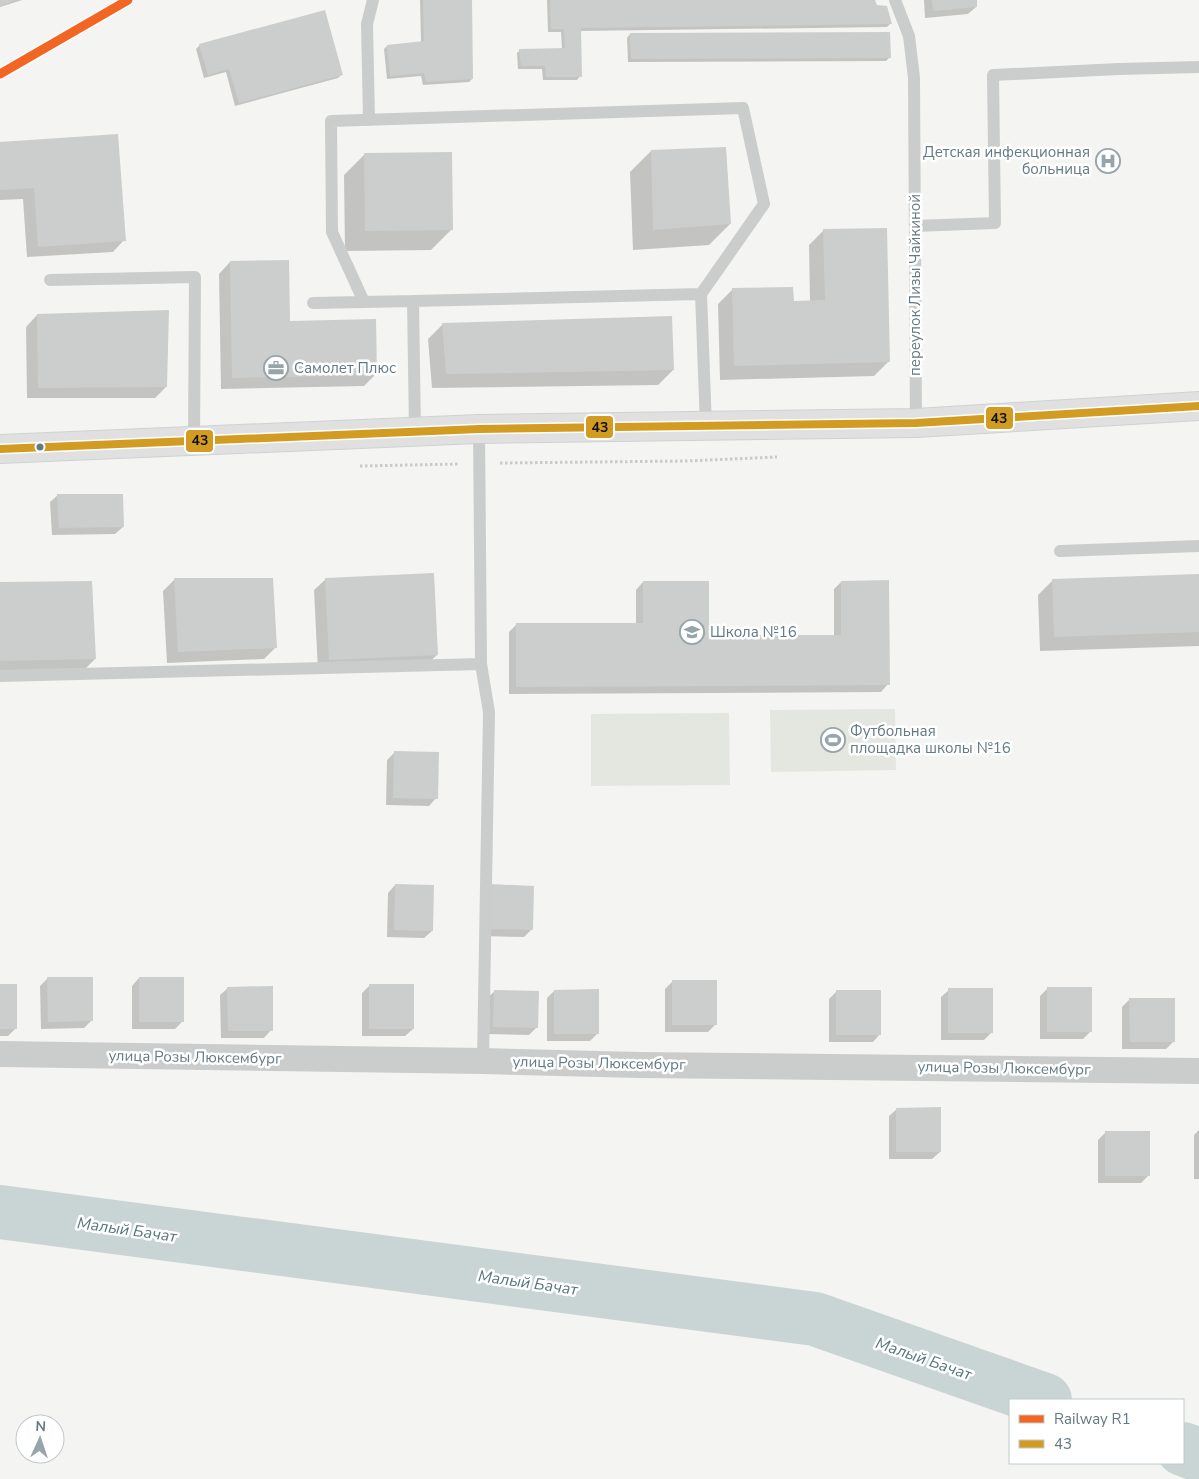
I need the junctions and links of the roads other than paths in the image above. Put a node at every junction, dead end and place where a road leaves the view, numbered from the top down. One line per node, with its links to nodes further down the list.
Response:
1 (373, 0): 4 (lane)
2 (895, 0): 5 (lane, переулок Лизы Чайкиной)
3 (1199, 67): 5 (lane)
4 (369, 120): 7 (lane); 9 (lane)
5 (915, 226): 12 (lane, переулок Лизы Чайкиной)
6 (50, 280): 16 (lane)
7 (701, 294): 8 (lane); 13 (lane)
8 (414, 301): 9 (lane); 15 (lane)
9 (364, 302): 10 (lane)
10 (313, 304)
11 (1199, 406): 12 (street)
12 (916, 423): 13 (street)
13 (706, 426): 14 (street)
14 (479, 429): 15 (street); 20 (lane)
15 (414, 432): 16 (street)
16 (194, 441): 17 (street)
17 (0, 449)
18 (1199, 546): 19 (lane)
19 (1060, 551)
20 (481, 664): 21 (lane); 23 (lane)
21 (0, 676)
22 (0, 1054): 23 (street, улица Розы Люксембург)
23 (482, 1061): 24 (street, улица Розы Люксембург)
24 (1199, 1071)

